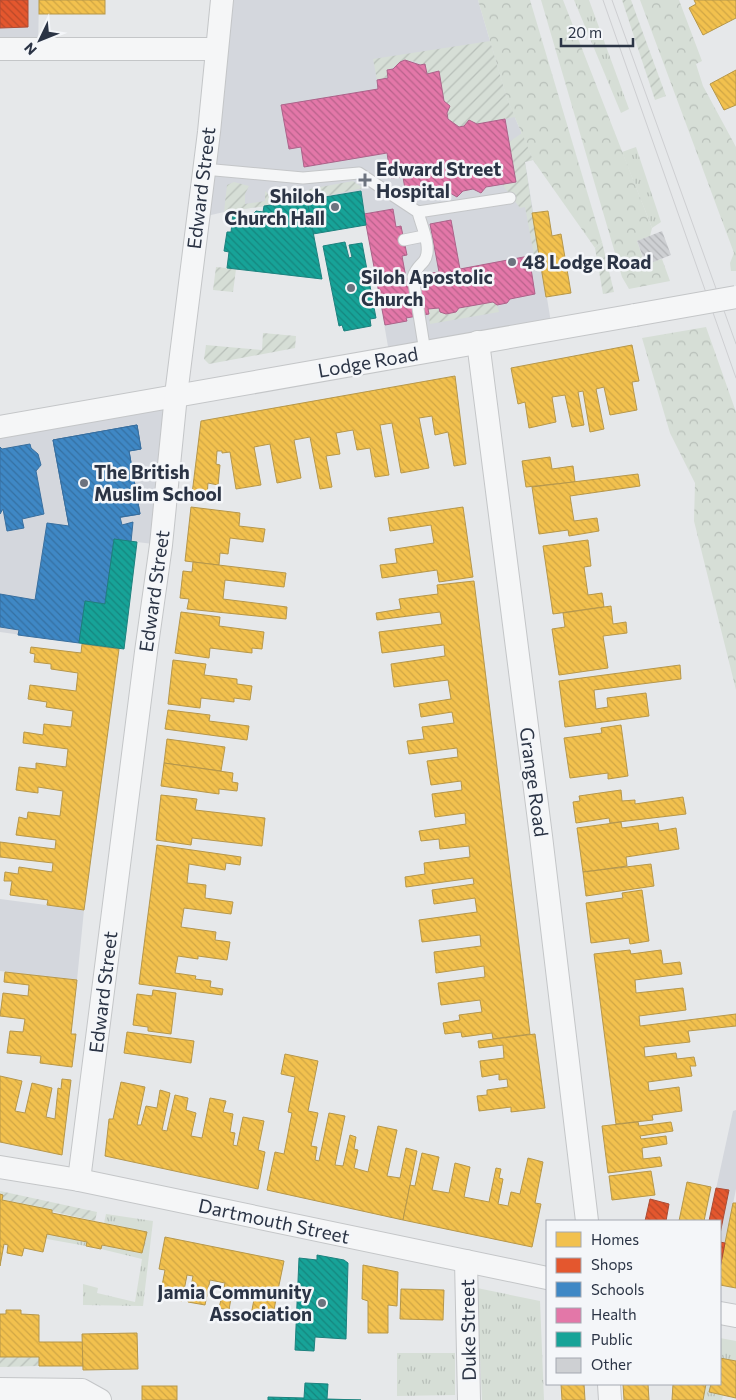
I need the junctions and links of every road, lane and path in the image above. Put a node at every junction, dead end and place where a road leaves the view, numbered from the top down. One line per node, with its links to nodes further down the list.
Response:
1 (222, 0): 3 (street, Edward Street)
2 (0, 49): 3 (street)
3 (216, 49): 4 (street, Edward Street)
4 (204, 169): 6 (lane); 12 (street, Edward Street)
5 (510, 198): 6 (lane)
6 (418, 212): 7 (lane)
7 (424, 236): 8 (lane); 11 (lane)
8 (404, 240)
9 (736, 297): 10 (street, Lodge Road, bridge)
10 (478, 342): 11 (street, Lodge Road); 16 (street, Grange Road)
11 (425, 352): 12 (street, Lodge Road)
12 (176, 395): 13 (street, Lodge Road); 15 (street, Edward Street)
13 (0, 427)
14 (0, 1167): 15 (street, Dartmouth Street)
15 (78, 1180): 17 (street, Dartmouth Street)
16 (587, 1220)
17 (466, 1261): 18 (street, Dartmouth Street); 24 (street, Duke Street)
18 (546, 1278)
19 (721, 1313): 20 (street)
20 (736, 1316)
21 (609, 1385): 25 (street)
22 (0, 1389): 23 (street)
23 (100, 1400)
24 (469, 1400)
25 (610, 1400)

